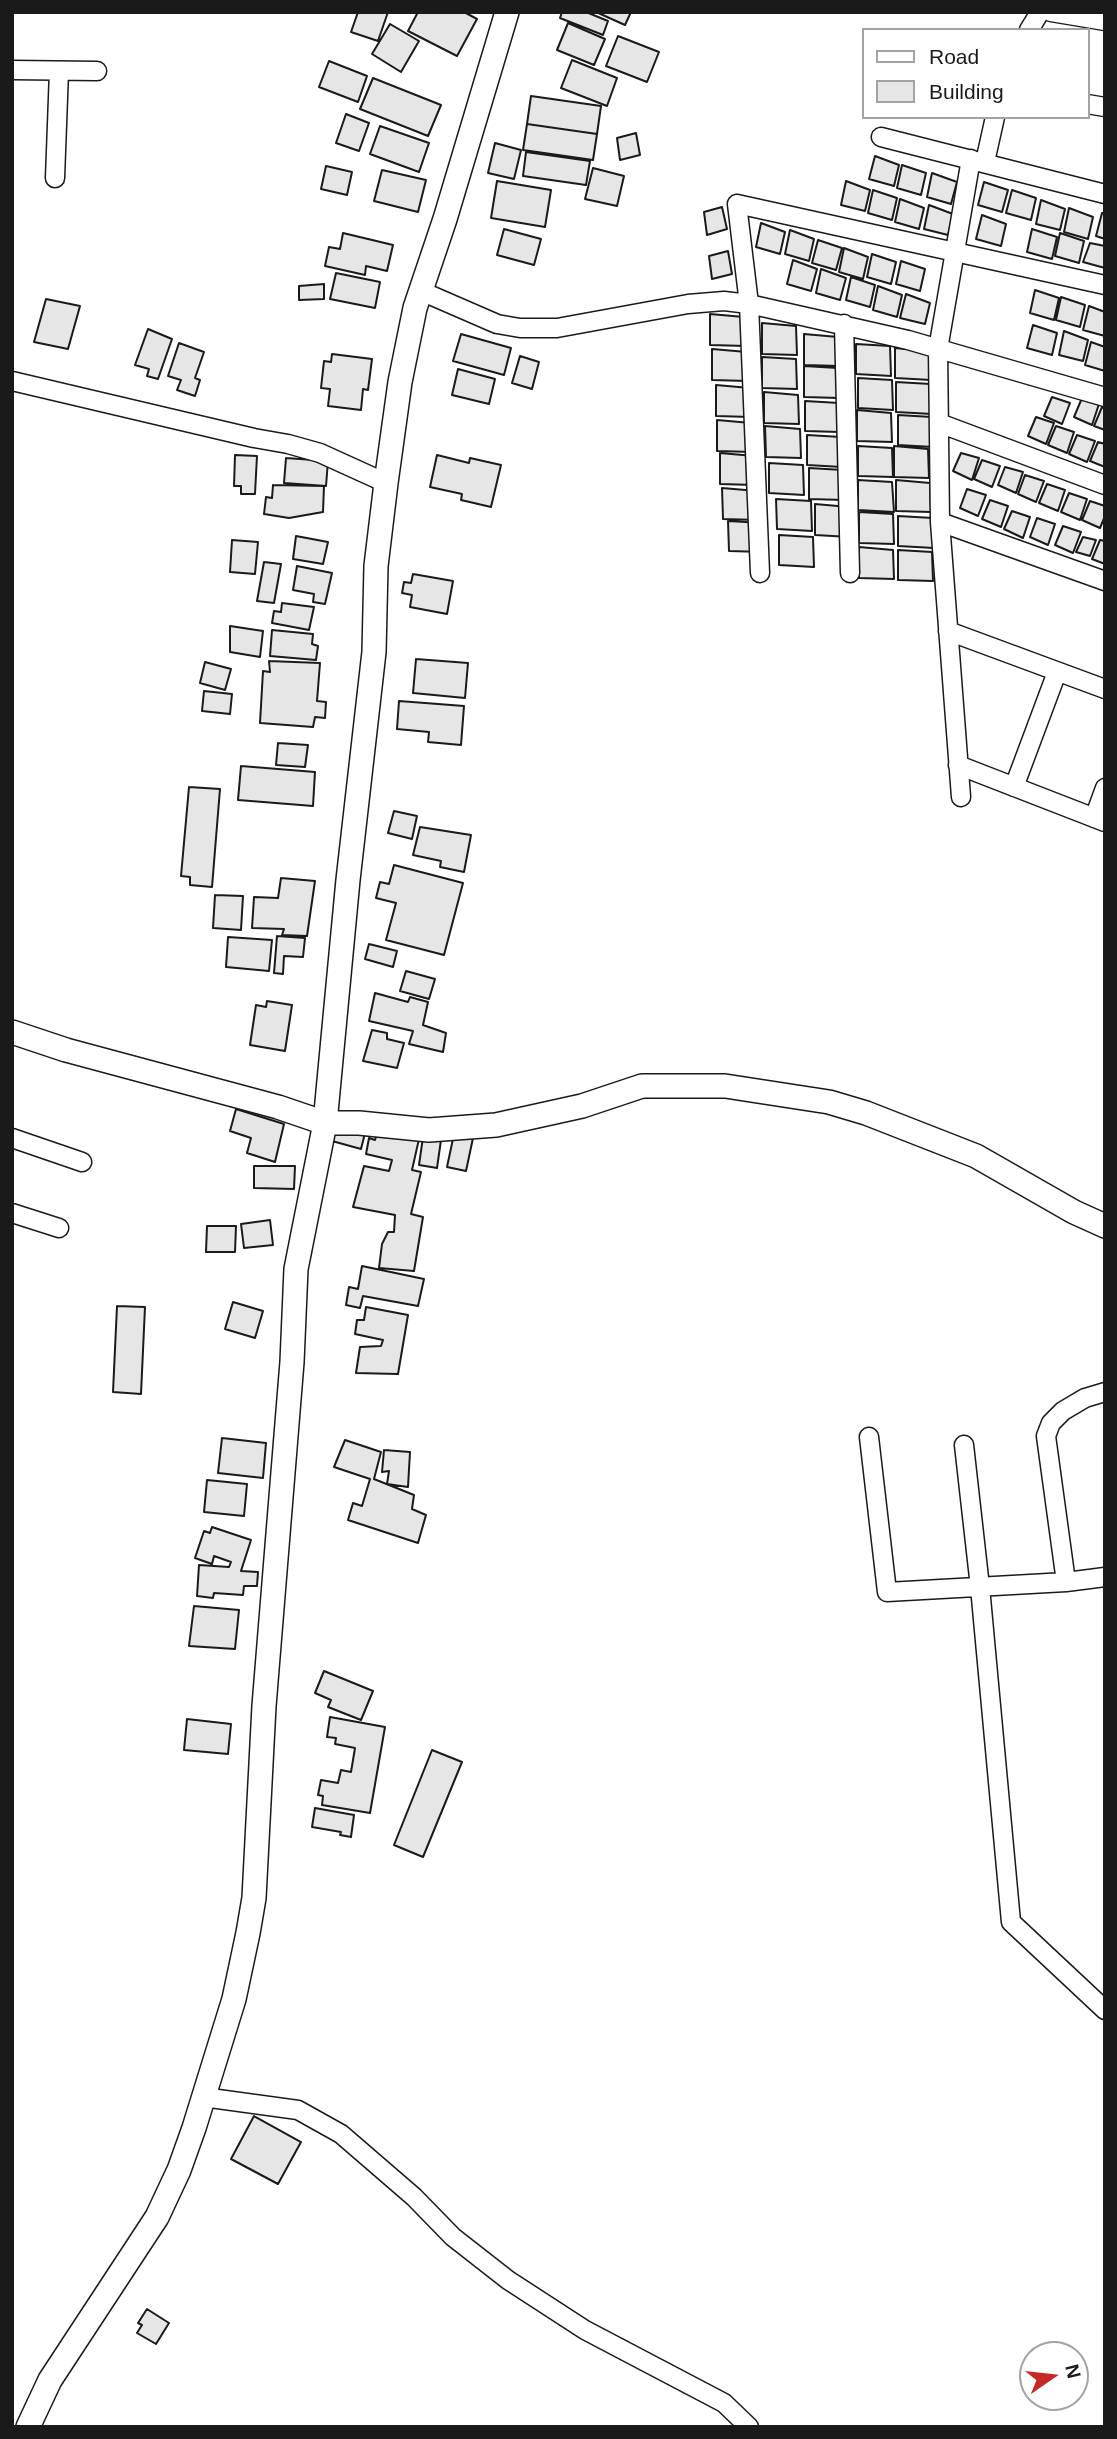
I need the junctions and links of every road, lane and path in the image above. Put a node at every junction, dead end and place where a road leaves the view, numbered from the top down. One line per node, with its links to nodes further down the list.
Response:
1 (507, 12): 16 (street)
2 (1040, 12): 5 (street)
3 (1051, 12): 4 (street)
4 (1105, 21)
5 (1030, 28)
6 (12, 70): 7 (street)
7 (59, 71): 8 (street); 12 (street)
8 (97, 71)
9 (994, 119): 11 (street)
10 (881, 137): 11 (street)
11 (978, 161): 13 (street); 14 (street)
12 (55, 178)
13 (1105, 194)
14 (956, 252): 15 (street); 17 (street); 19 (street)
15 (1105, 285)
16 (421, 291): 17 (street); 23 (street)
17 (749, 304): 18 (street); 26 (street)
18 (844, 324): 19 (street); 27 (street)
19 (938, 349): 21 (street); 22 (street)
20 (12, 381): 23 (street)
21 (1105, 397)
22 (939, 423): 24 (street); 25 (street)
23 (386, 483): 38 (street)
24 (1105, 485)
25 (940, 522): 28 (street); 29 (street)
26 (760, 573)
27 (850, 573)
28 (1105, 582)
29 (948, 631): 30 (street); 32 (street)
30 (1057, 671): 31 (street); 33 (street)
31 (1105, 689)
32 (958, 765): 33 (street); 35 (street)
33 (1014, 786): 36 (street)
34 (1105, 788): 36 (street)
35 (961, 797)
36 (1100, 820)
37 (12, 1032): 38 (street)
38 (325, 1123): 42 (street); 51 (street)
39 (12, 1138): 40 (street)
40 (82, 1162)
41 (12, 1213): 43 (street)
42 (1105, 1226)
43 (59, 1228)
44 (1105, 1392): 48 (street)
45 (869, 1437): 49 (street)
46 (964, 1445): 49 (street)
47 (1105, 1577): 48 (street)
48 (1066, 1582): 49 (street)
49 (980, 1587): 50 (street)
50 (1105, 2010)
51 (203, 2097): 52 (street); 53 (street)
52 (28, 2427)
53 (749, 2427)

